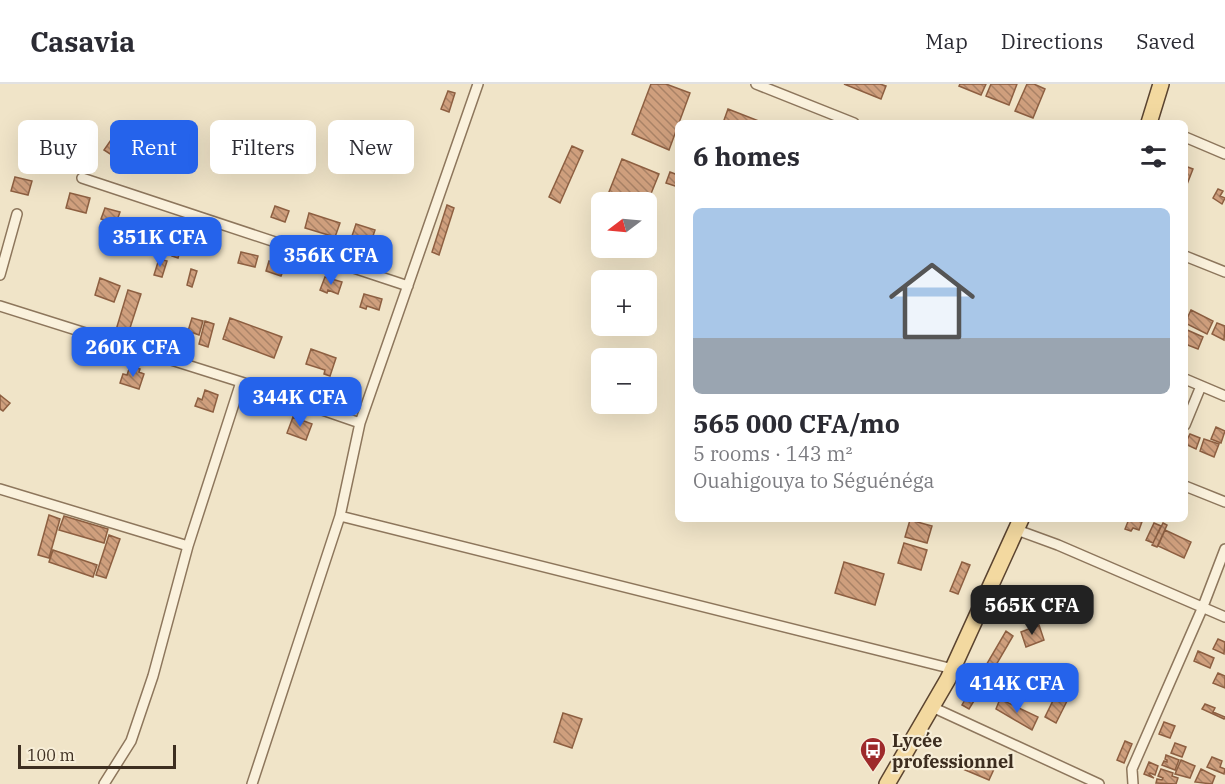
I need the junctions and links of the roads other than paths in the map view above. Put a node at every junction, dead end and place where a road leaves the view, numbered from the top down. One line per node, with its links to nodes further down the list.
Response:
1 (478, 84): 13 (street)
2 (756, 84): 4 (street)
3 (1161, 84): 5 (main road)
4 (846, 120)
5 (1151, 120)
6 (1188, 138): 7 (street)
7 (1225, 154)
8 (81, 178): 13 (street)
9 (17, 214): 12 (street)
10 (1188, 257): 11 (street)
11 (1225, 272)
12 (0, 275)
13 (408, 286): 20 (street)
14 (0, 306): 16 (street)
15 (1188, 380): 17 (street)
16 (241, 381): 20 (street); 26 (street)
17 (1201, 386): 18 (street); 19 (street)
18 (1225, 396)
19 (1188, 418)
20 (360, 423): 24 (street)
21 (1188, 487): 23 (street)
22 (0, 489): 26 (street)
23 (1225, 502)
24 (340, 516): 30 (street); 33 (street)
25 (1019, 525): 28 (street); 30 (main road)
26 (188, 546): 32 (street)
27 (1225, 549): 28 (street)
28 (1202, 609): 29 (street); 36 (street)
29 (1225, 617)
30 (953, 669): 31 (main road)
31 (932, 707): 34 (main road); 35 (street)
32 (104, 784)
33 (252, 784)
34 (887, 784)
35 (1099, 784)
36 (1133, 784)

